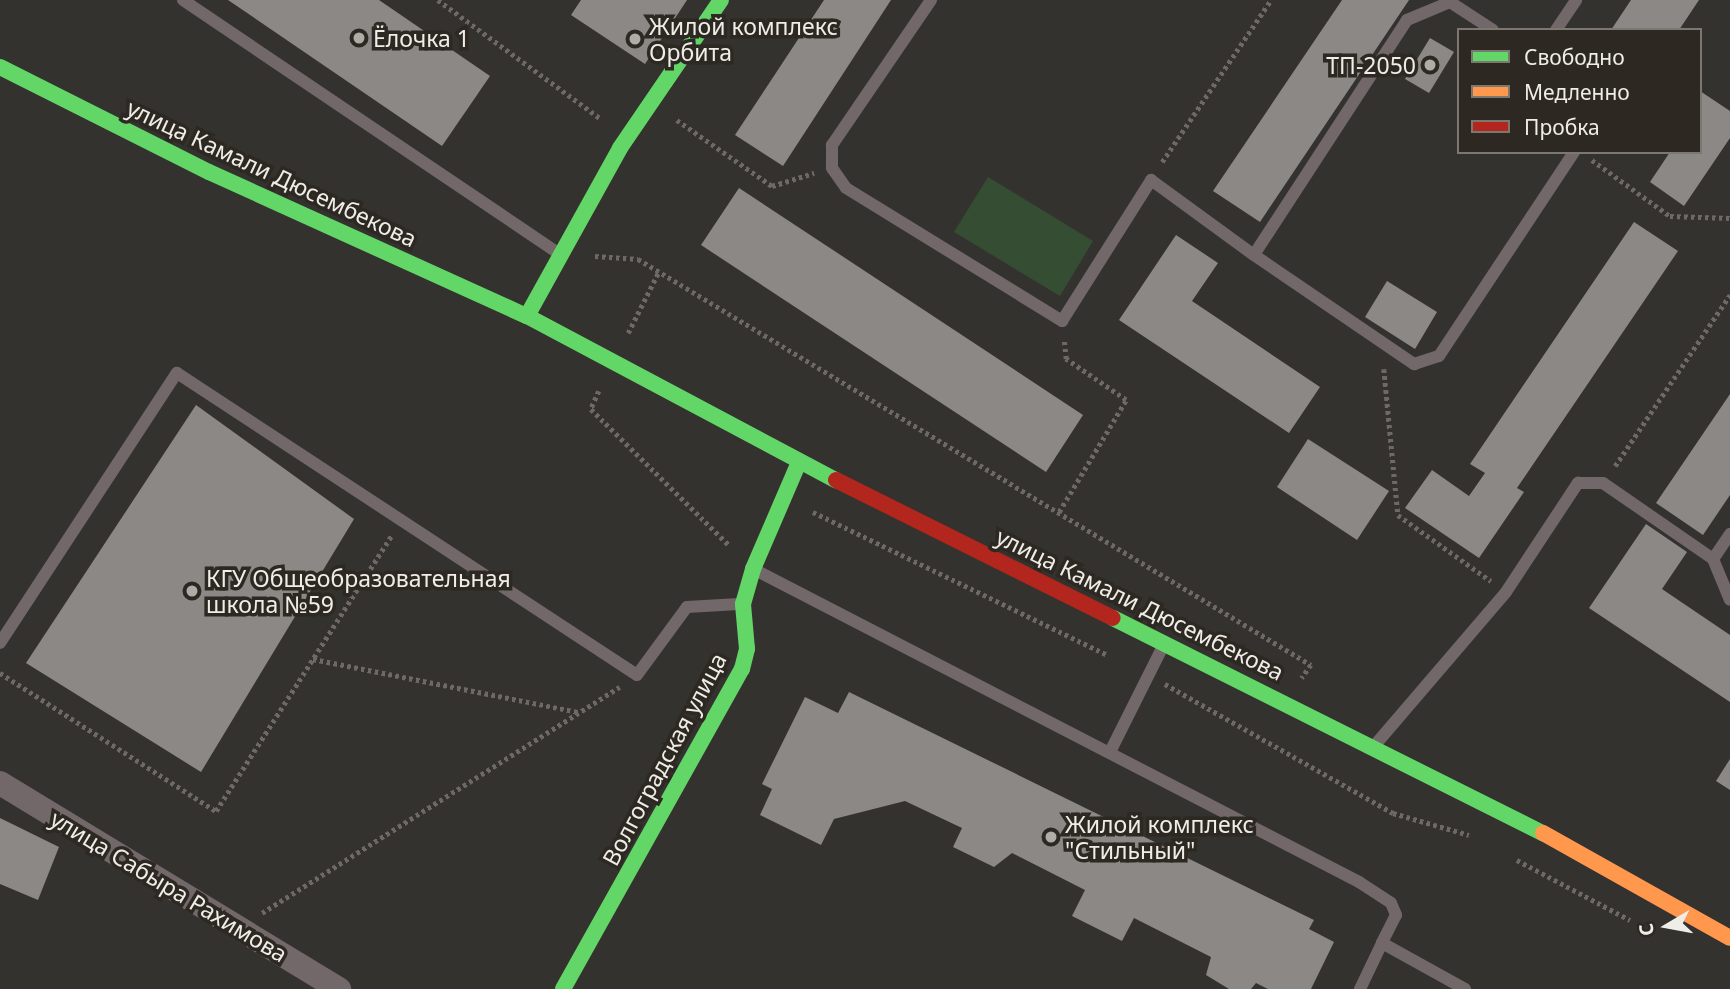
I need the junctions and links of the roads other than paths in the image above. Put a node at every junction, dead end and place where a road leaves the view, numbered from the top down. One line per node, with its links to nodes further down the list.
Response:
1 (183, 0): 9 (lane)
2 (721, 0): 9 (main road)
3 (931, 0): 10 (lane)
4 (1576, 0): 6 (lane)
5 (1490, 28): 10 (lane)
6 (1557, 28)
7 (0, 67): 11 (main road, улица Камали Дюсембекова)
8 (1573, 154): 10 (lane)
9 (559, 254): 11 (main road)
10 (1254, 255)
11 (527, 316): 12 (main road, улица Камали Дюсембекова)
12 (799, 462): 15 (main road, Волгоградская улица); 19 (main road, улица Камали Дюсембекова)
13 (1730, 534): 14 (lane)
14 (1713, 559): 16 (lane); 20 (lane)
15 (753, 569): 17 (main road, Волгоградская улица); 21 (lane)
16 (1730, 600)
17 (743, 604): 18 (lane); 26 (main road, Волгоградская улица)
18 (0, 643)
19 (1165, 643): 20 (main road, улица Камали Дюсембекова); 21 (lane)
20 (1374, 745): 23 (main road, улица Камали Дюсембекова)
21 (1110, 752): 24 (lane)
22 (0, 783): 25 (street, улица Сабыра Рахимова)
23 (1730, 938)
24 (1382, 943): 27 (lane); 28 (lane)
25 (339, 989)
26 (563, 989)
27 (1360, 989)
28 (1465, 989)

